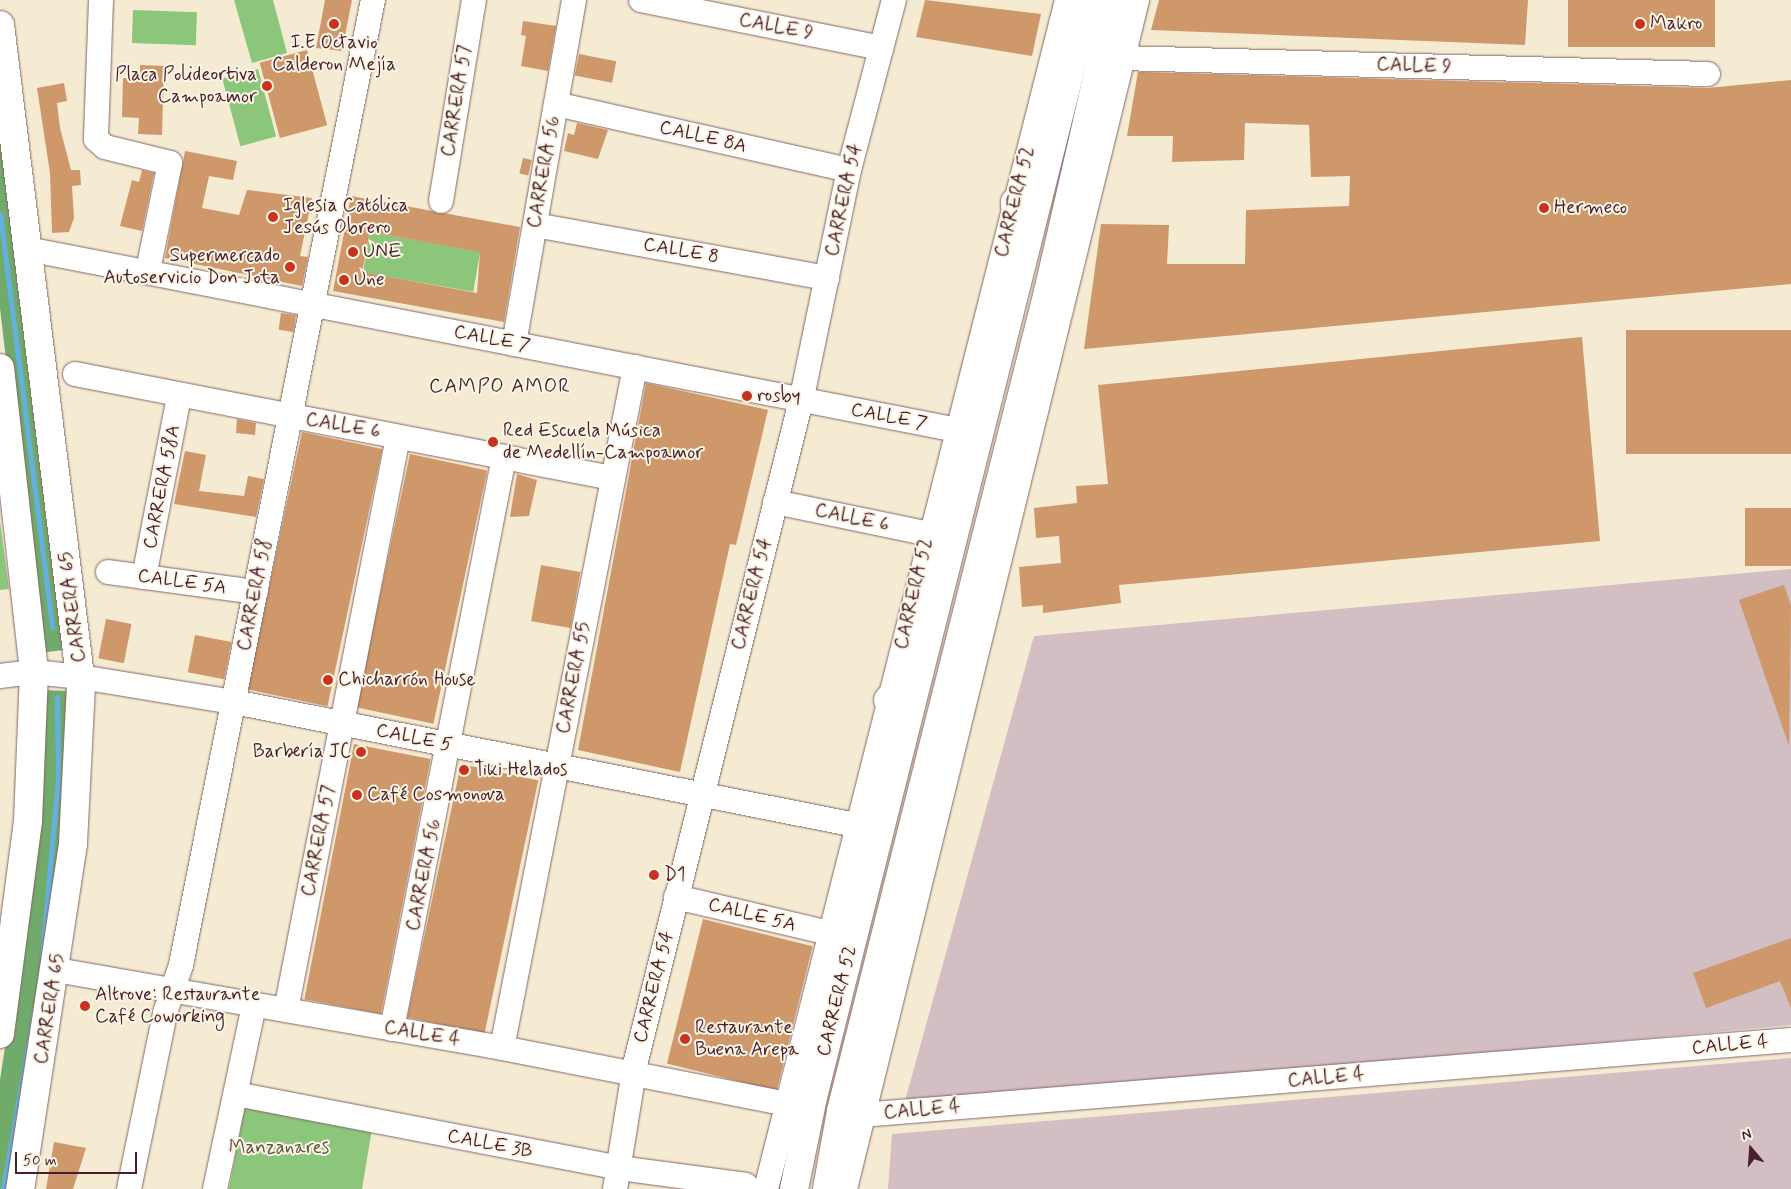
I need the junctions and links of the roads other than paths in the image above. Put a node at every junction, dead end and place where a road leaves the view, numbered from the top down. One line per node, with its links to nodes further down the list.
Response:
1 (100, 0): 23 (street)
2 (373, 0): 27 (street, CARRERA 58)
3 (474, 0): 19 (street, CARRERA 57)
4 (574, 0): 16 (street, CARRERA 56)
5 (641, 0): 12 (street, CALLE 9)
6 (894, 0): 12 (street, CARRERA 54)
7 (1067, 0): 20 (street, CARRERA 52)
8 (1088, 0): 25 (main road, CARRERA 52)
9 (1115, 0): 26 (main road, CARRERA 52)
10 (1137, 0): 13 (street, CARRERA 52)
11 (0, 24): 15 (main road, CARRERA 65)
12 (881, 48): 17 (street, CARRERA 54)
13 (1120, 58): 14 (street, CALLE 9); 18 (street, CARRERA 52)
14 (1708, 74)
15 (3, 75): 22 (main road, CARRERA 65)
16 (556, 104): 17 (street, CALLE 8A); 21 (street, CARRERA 56)
17 (849, 170): 24 (street, CARRERA 54)
18 (1088, 193): 26 (main road); 39 (street, CARRERA 52)
19 (441, 201)
20 (1015, 202): 25 (main road); 35 (street, CARRERA 52)
21 (535, 225): 24 (street, CALLE 8); 28 (street, CARRERA 56)
22 (27, 249): 23 (street, CALLE 7); 48 (main road, CARRERA 65)
23 (148, 270): 27 (street, CALLE 7)
24 (827, 278): 33 (street, CARRERA 54)
25 (1020, 279): 45 (main road, CARRERA 52)
26 (1048, 292): 39 (main road, CARRERA 52)
27 (312, 304): 28 (street, CALLE 7); 34 (street, CARRERA 58)
28 (514, 344): 29 (street, CALLE 7)
29 (636, 367): 33 (street, CALLE 7); 38 (street, CARRERA 55)
30 (0, 368): 46 (main road)
31 (75, 374): 32 (street, CALLE 6)
32 (179, 397): 34 (street, CALLE 6); 43 (street, CARRERA 58A)
33 (800, 399): 35 (street, CALLE 7); 40 (street, CARRERA 54)
34 (290, 417): 36 (street, CALLE 6); 44 (street, CARRERA 58)
35 (957, 430): 41 (street, CARRERA 52)
36 (398, 437): 37 (street, CALLE 6); 51 (street, CARRERA 57)
37 (504, 456): 38 (street, CALLE 6); 52 (street, CARRERA 56)
38 (612, 478): 53 (street, CARRERA 55)
39 (1008, 483): 69 (street, CARRERA 52); 76 (main road, CARRERA 52)
40 (775, 502): 41 (street, CALLE 6); 54 (street, CARRERA 54)
41 (929, 534): 49 (street, CARRERA 52)
42 (108, 572): 43 (street, CALLE 5A)
43 (144, 577): 44 (street, CALLE 5A)
44 (256, 592): 50 (street, CARRERA 58)
45 (923, 661): 49 (main road); 75 (main road, CARRERA 52)
46 (34, 672): 47 (street, CALLE 5); 48 (street, CALLE 5); 63 (main road)
47 (0, 676)
48 (81, 677): 50 (street, CALLE 5); 58 (main road, CARRERA 65)
49 (888, 700): 55 (street, CARRERA 52)
50 (234, 702): 51 (street, CALLE 5); 59 (street, CARRERA 58)
51 (343, 723): 52 (street, CALLE 5); 61 (street, CARRERA 57)
52 (450, 746): 53 (street, CALLE 5); 62 (street, CARRERA 56)
53 (558, 765): 54 (street, CALLE 5); 65 (street, CARRERA 55)
54 (702, 794): 55 (street, CALLE 5); 56 (street, CARRERA 54)
55 (856, 825): 57 (street, CARRERA 52)
56 (676, 897): 57 (street, CALLE 5A); 66 (street, CARRERA 54)
57 (829, 933): 68 (street, CARRERA 52)
58 (56, 970): 59 (street, CALLE 4); 72 (main road, CARRERA 65)
59 (173, 990): 60 (street, CALLE 4); 73 (street, CARRERA 58)
60 (254, 1006): 61 (street, CALLE 4); 67 (street)
61 (286, 1010): 62 (street, CALLE 4)
62 (392, 1029): 65 (street, CALLE 4)
63 (0, 1034)
64 (1791, 1040): 69 (street, CALLE 4)
65 (502, 1048): 66 (street, CALLE 4)
66 (635, 1075): 68 (street, CALLE 4); 70 (street, CARRERA 54)
67 (236, 1094): 70 (street, CALLE 3B); 74 (street)
68 (787, 1104): 71 (street, CARRERA 52)
69 (861, 1115): 77 (street, CARRERA 52)
70 (617, 1178): 71 (street, CALLE 3B)
71 (756, 1187)
72 (20, 1189)
73 (129, 1189)
74 (215, 1189)
75 (794, 1189)
76 (827, 1189)
77 (846, 1189)

